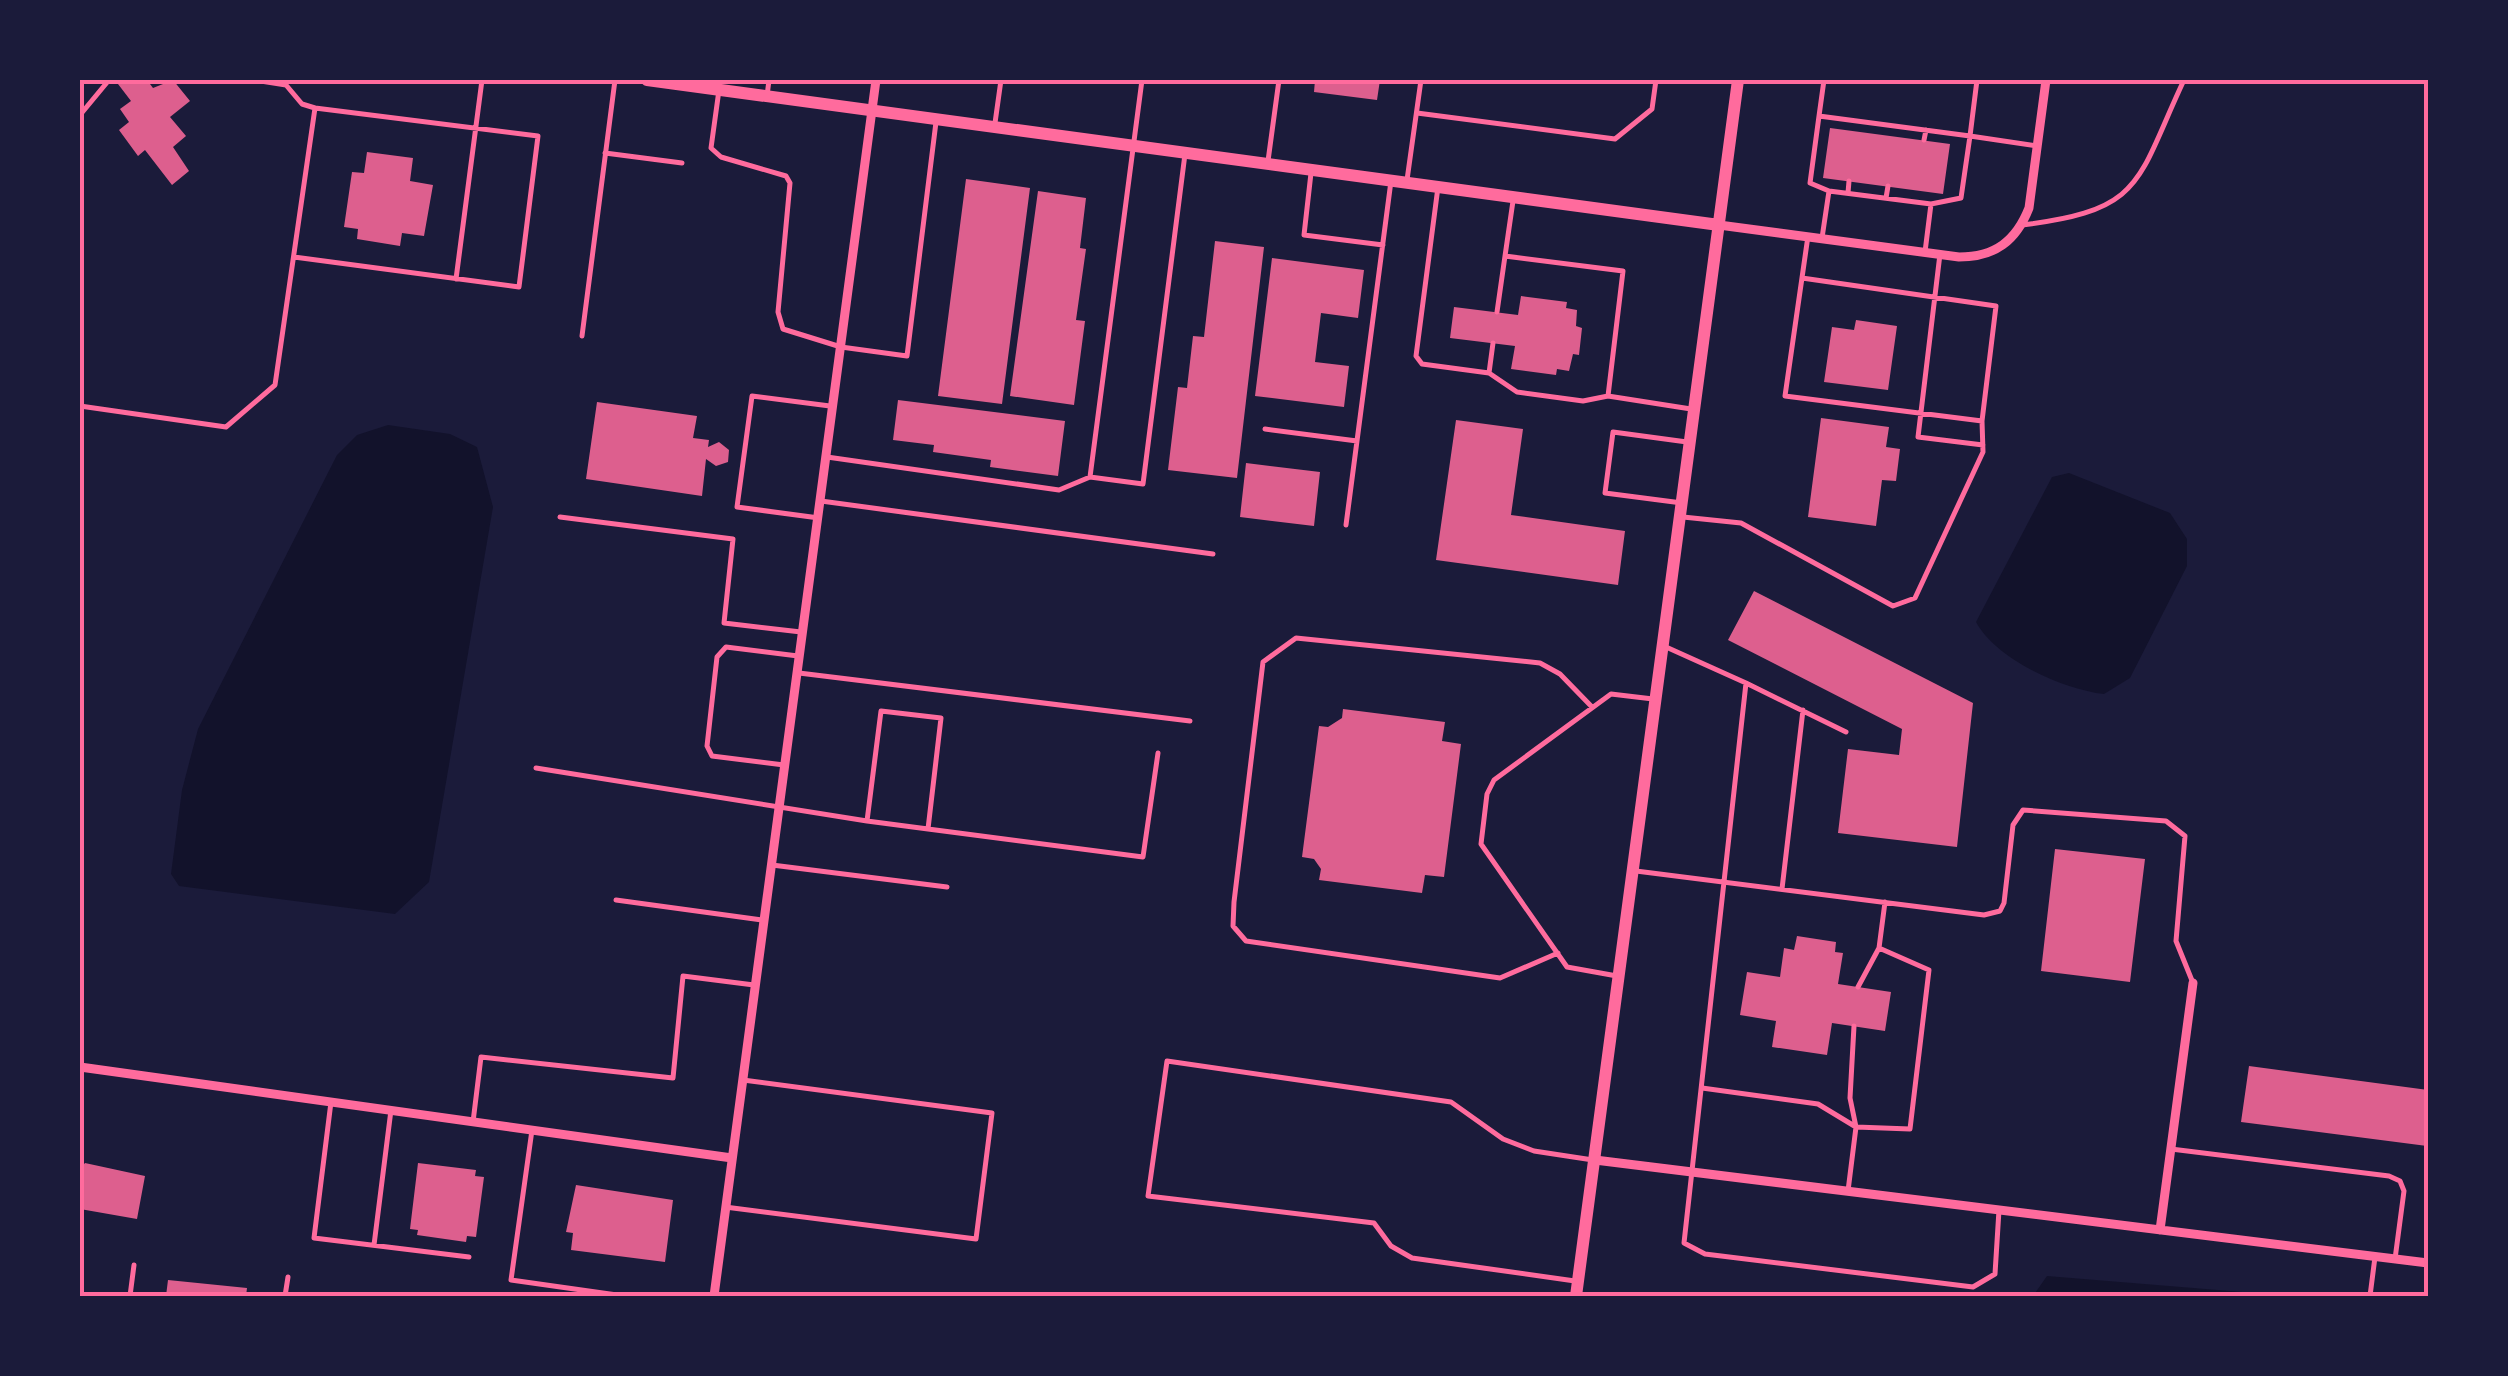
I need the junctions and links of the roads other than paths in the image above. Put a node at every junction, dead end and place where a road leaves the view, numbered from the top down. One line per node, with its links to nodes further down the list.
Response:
1 (110, 80): 23 (lane)
2 (254, 80): 20 (lane)
3 (482, 80): 29 (lane)
4 (615, 80): 38 (lane)
5 (647, 80): 18 (main road)
6 (769, 80): 19 (lane)
7 (876, 80): 21 (street)
8 (1000, 80): 27 (lane)
9 (1142, 80): 35 (lane)
10 (1278, 80): 40 (lane)
11 (1421, 80): 22 (lane)
12 (1656, 80): 22 (lane)
13 (1738, 80): 54 (main road)
14 (1824, 80): 24 (lane)
15 (1977, 80): 33 (lane)
16 (2046, 80): 36 (street)
17 (2184, 80): 55 (lane)
18 (719, 90): 19 (main road); 69 (lane)
19 (767, 96): 21 (main road)
20 (315, 108): 29 (lane); 62 (lane)
21 (872, 110): 25 (main road); 69 (street)
22 (1417, 113): 43 (lane)
23 (80, 115)
24 (1819, 116): 26 (lane); 47 (lane)
25 (936, 119): 27 (main road); 69 (lane)
26 (1858, 122): 28 (lane); 31 (lane)
27 (994, 126): 35 (main road)
28 (1895, 126): 30 (lane); 32 (lane)
29 (476, 128): 64 (lane); 64 (lane)
30 (1926, 130): 33 (lane); 34 (lane)
31 (1856, 131)
32 (1894, 136)
33 (1970, 136): 36 (lane); 53 (lane)
34 (1924, 140)
35 (1134, 144): 37 (main road); 82 (lane)
36 (2037, 146): 55 (street)
37 (1185, 151): 40 (main road); 82 (lane)
38 (605, 153): 39 (lane); 67 (lane)
39 (682, 163)
40 (1268, 163): 41 (main road)
41 (1312, 168): 42 (main road); 58 (lane)
42 (1391, 178): 43 (main road); 58 (lane)
43 (1407, 180): 45 (main road)
44 (1849, 181): 49 (lane)
45 (1438, 184): 50 (main road); 70 (lane)
46 (1888, 186): 51 (lane)
47 (1829, 190): 49 (lane); 57 (lane)
48 (1917, 190): 52 (lane)
49 (1848, 193): 51 (lane)
50 (1514, 196): 54 (main road); 61 (lane)
51 (1886, 198): 52 (lane)
52 (1916, 202): 53 (lane)
53 (1931, 204): 59 (lane)
54 (1719, 225): 56 (street); 74 (main road)
55 (2022, 225): 60 (street)
56 (1808, 236): 57 (street); 63 (lane)
57 (1822, 238): 59 (street)
58 (1382, 244): 78 (lane)
59 (1924, 252): 60 (street)
60 (1940, 254): 65 (lane)
61 (1505, 256): 66 (lane); 71 (lane)
62 (294, 258): 64 (lane); 72 (lane)
63 (1802, 278): 65 (lane); 75 (lane)
64 (456, 279)
65 (1935, 297): 75 (lane); 76 (lane)
66 (1497, 312)
67 (582, 336)
68 (1493, 342): 70 (lane)
69 (841, 347): 73 (street)
70 (1489, 373): 71 (lane)
71 (1608, 396): 74 (lane)
72 (80, 406)
73 (833, 406): 81 (street); 86 (lane)
74 (1694, 409): 79 (main road)
75 (1921, 414): 76 (lane); 80 (lane)
76 (1982, 422): 80 (lane)
77 (1265, 430): 78 (lane)
78 (1357, 440): 87 (lane)
79 (1690, 442): 84 (main road); 84 (lane)
80 (1983, 445): 84 (lane)
81 (827, 457): 82 (lane); 83 (street)
82 (1090, 477)
83 (821, 501): 86 (street); 88 (lane)
84 (1681, 510): 90 (main road)
85 (560, 516): 89 (lane)
86 (819, 518): 89 (street)
87 (1346, 526)
88 (1213, 554)
89 (804, 632): 91 (street)
90 (1663, 646): 93 (lane); 94 (main road)
91 (801, 657): 92 (street); 100 (lane)
92 (799, 673): 97 (lane); 100 (street)
93 (1746, 683): 96 (lane); 107 (lane)
94 (1656, 699): 95 (lane); 106 (main road)
95 (1592, 706): 114 (lane); 114 (lane)
96 (1803, 710): 98 (lane); 109 (lane)
97 (1190, 721)
98 (1846, 732)
99 (1158, 753): 104 (lane)
100 (786, 766): 102 (street)
101 (536, 768): 102 (lane)
102 (781, 805): 103 (lane); 105 (street)
103 (867, 821): 104 (lane); 104 (lane)
104 (928, 830)
105 (772, 865): 108 (lane); 112 (street)
106 (1633, 870): 107 (lane); 115 (main road)
107 (1724, 882): 109 (lane); 122 (lane)
108 (947, 887)
109 (1782, 889): 111 (lane)
110 (616, 900): 112 (lane)
111 (1885, 902): 113 (lane); 116 (lane)
112 (765, 920): 117 (street)
113 (1879, 948): 118 (lane); 126 (lane)
114 (1558, 953): 115 (lane)
115 (1619, 976): 130 (main road)
116 (2192, 983): 128 (street)
117 (756, 985): 121 (street); 125 (lane)
118 (1858, 987)
119 (1854, 1026): 126 (lane)
120 (80, 1066): 123 (street)
121 (743, 1080): 129 (street); 133 (lane)
122 (1701, 1088): 126 (lane); 131 (lane)
123 (331, 1102): 124 (street); 136 (lane)
124 (391, 1110): 125 (street); 136 (lane)
125 (474, 1122): 127 (street)
126 (1856, 1127): 132 (lane)
127 (532, 1130): 129 (street); 148 (lane)
128 (2171, 1149): 135 (street); 139 (lane)
129 (732, 1158): 133 (street)
130 (1595, 1160): 131 (street); 143 (main road); 143 (lane)
131 (1692, 1172): 132 (street); 134 (lane)
132 (1848, 1191): 134 (street)
133 (725, 1207): 149 (street)
134 (1999, 1210): 135 (street)
135 (2160, 1230): 138 (street)
136 (374, 1245): 137 (lane)
137 (469, 1257)
138 (2375, 1257): 139 (street); 150 (lane)
139 (2395, 1259): 140 (street)
140 (2428, 1263)
141 (134, 1265): 145 (lane)
142 (288, 1278): 146 (lane)
143 (1577, 1289)
144 (331, 1295): 147 (lane)
145 (130, 1296)
146 (285, 1296)
147 (340, 1296)
148 (624, 1296)
149 (714, 1296)
150 (2370, 1296)

